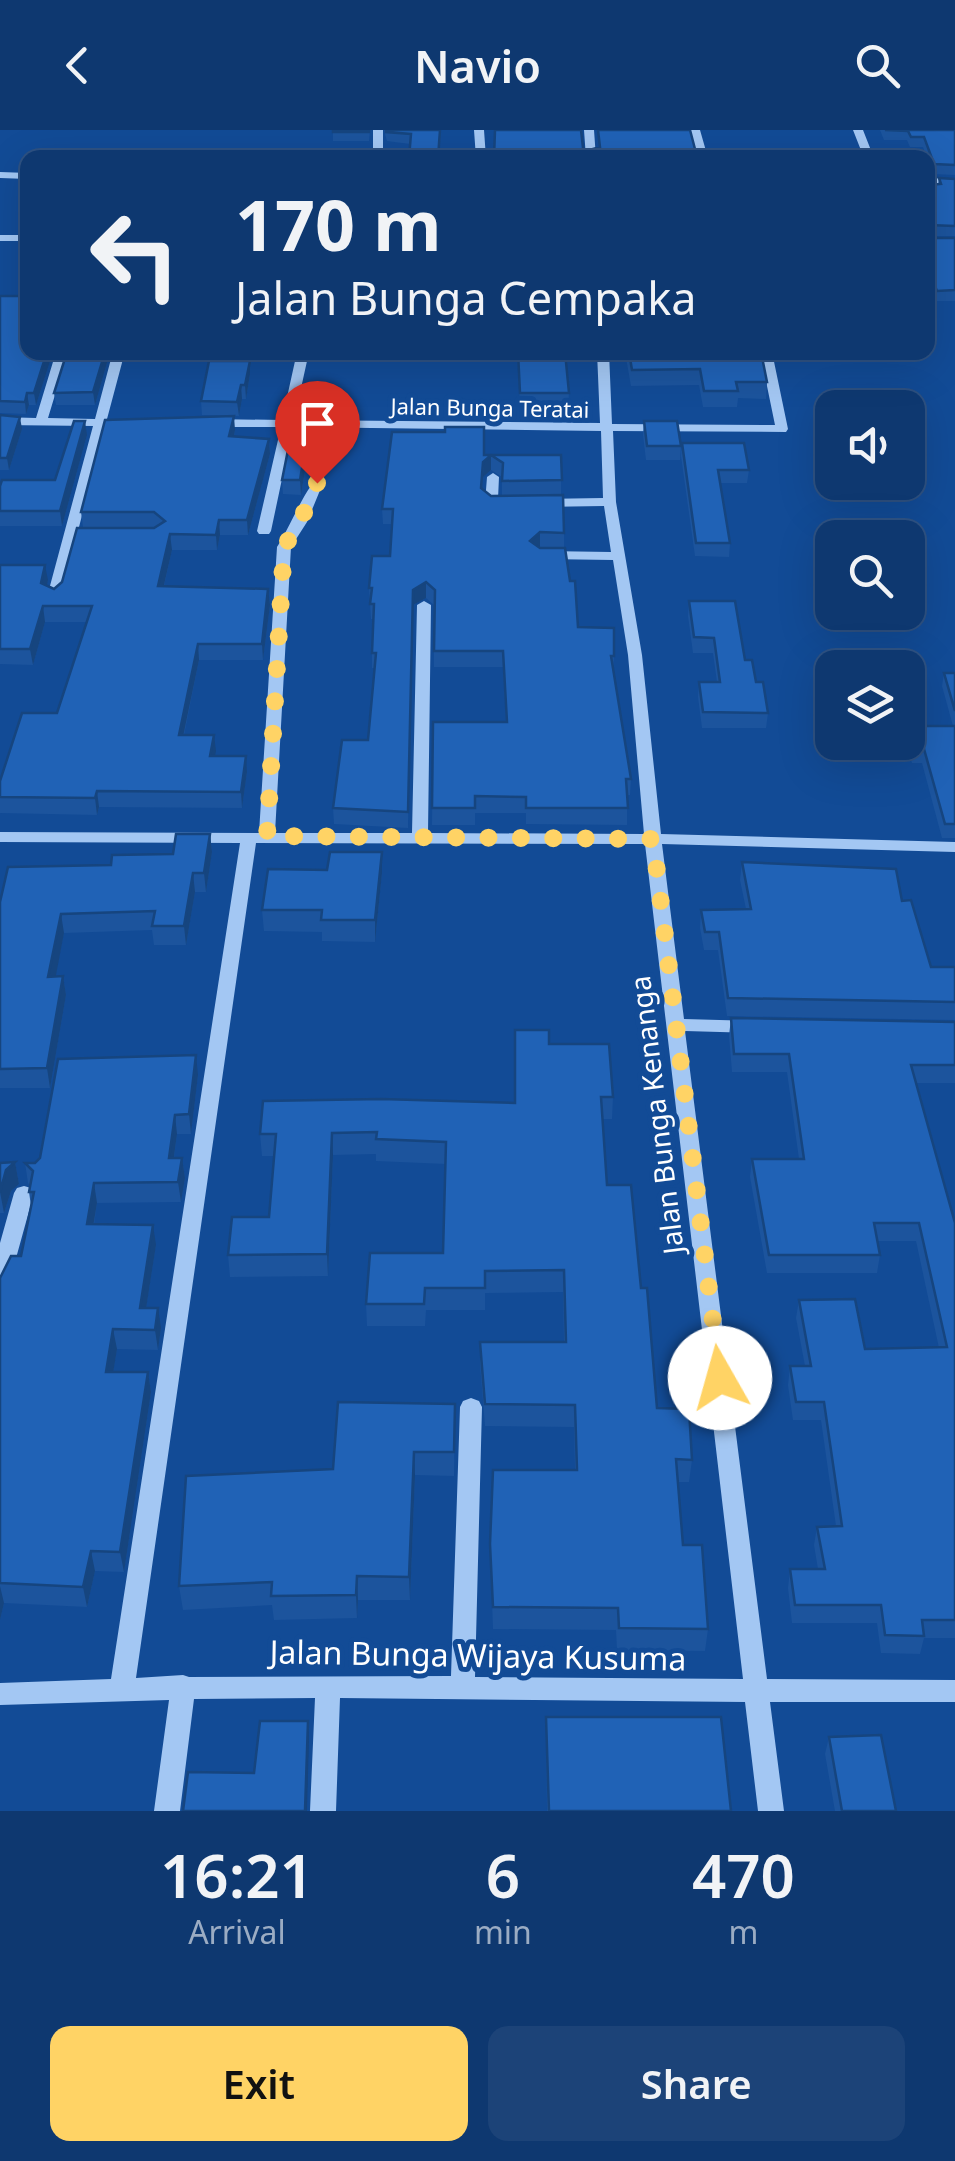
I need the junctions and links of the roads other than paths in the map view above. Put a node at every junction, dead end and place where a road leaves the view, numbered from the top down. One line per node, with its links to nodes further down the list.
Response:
1 (60, 360): 7 (street)
2 (117, 360): 8 (street)
3 (301, 360): 11 (street)
4 (603, 360): 12 (street, Jalan Bunga Kenanga)
5 (768, 360): 12 (street, Jalan Bunga Teratai)
6 (0, 422): 7 (street)
7 (41, 422): 8 (street)
8 (99, 423): 9 (street); 17 (street)
9 (137, 423)
10 (194, 423): 11 (street, Jalan Bunga Teratai)
11 (288, 424): 12 (street, Jalan Bunga Teratai); 16 (street)
12 (604, 430): 15 (street, Jalan Bunga Kenanga)
13 (493, 477): 15 (street)
14 (317, 483): 23 (street)
15 (610, 502): 20 (street, Jalan Bunga Kenanga)
16 (264, 531)
17 (70, 534): 18 (street); 21 (street)
18 (89, 535)
19 (540, 555): 20 (street)
20 (619, 556): 25 (street, Jalan Bunga Kenanga)
21 (54, 597)
22 (424, 605): 26 (street)
23 (258, 836): 24 (street); 26 (street); 36 (street)
24 (0, 837)
25 (653, 839): 26 (street); 27 (street); 28 (street, Jalan Bunga Kenanga)
26 (420, 840)
27 (955, 847)
28 (677, 1026): 29 (street); 38 (street, Jalan Bunga Kenanga)
29 (776, 1027)
30 (24, 1193): 31 (street)
31 (0, 1280)
32 (470, 1407): 33 (street)
33 (463, 1684): 35 (street, Jalan Bunga Wijaya Kusuma); 38 (street, Jalan Bunga Wijaya Kusuma)
34 (183, 1686): 35 (street, Jalan Bunga Wijaya Kusuma); 36 (street, Jalan Bunga Wijaya Kusuma); 40 (street)
35 (328, 1687): 41 (street)
36 (122, 1688): 39 (street, Jalan Bunga Wijaya Kusuma)
37 (955, 1691): 38 (street, Jalan Bunga Wijaya Kusuma)
38 (758, 1692): 42 (street, Jalan Bunga Kenanga)
39 (0, 1694)
40 (166, 1811)
41 (323, 1811)
42 (771, 1811)

